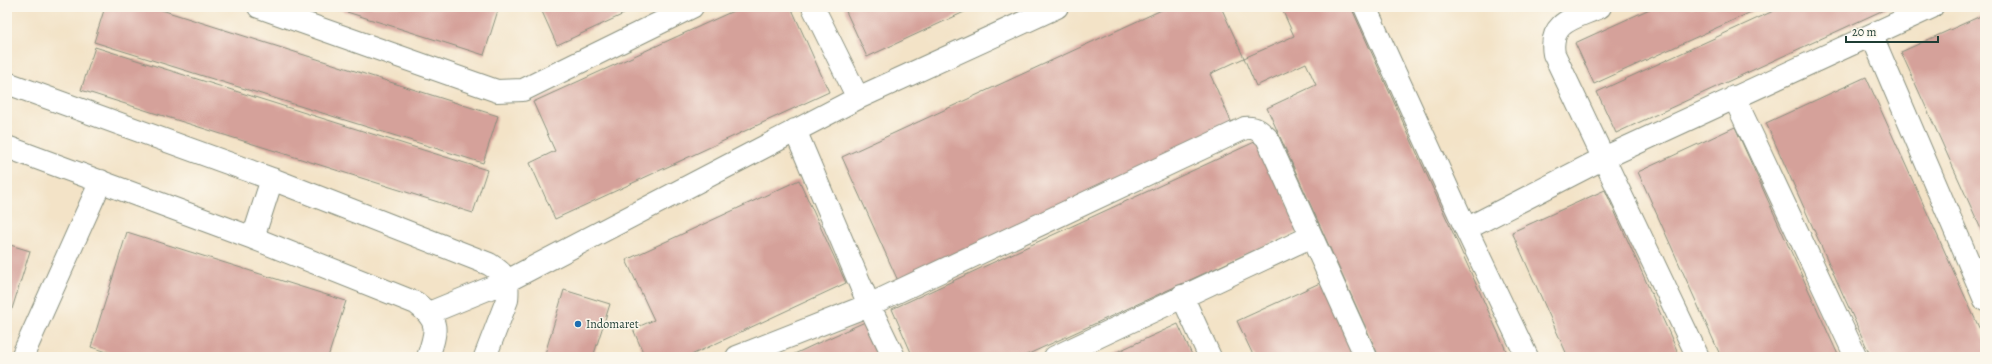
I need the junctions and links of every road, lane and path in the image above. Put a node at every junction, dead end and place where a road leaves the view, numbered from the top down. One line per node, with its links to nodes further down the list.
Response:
1 (692, 7): 7 (street)
2 (813, 7): 11 (street)
3 (1057, 7): 11 (street)
4 (1365, 7): 17 (street)
5 (1600, 7): 14 (street)
6 (1932, 7): 8 (street)
7 (262, 8)
8 (1872, 36): 10 (street); 22 (street)
9 (7, 83): 15 (street)
10 (1734, 97): 14 (street); 35 (street)
11 (858, 98): 12 (street)
12 (795, 130): 20 (street); 23 (street)
13 (7, 147): 16 (street)
14 (1604, 158): 17 (street); 34 (street)
15 (272, 179): 19 (street); 20 (street)
16 (101, 181): 19 (street); 25 (street)
17 (1466, 229): 33 (street)
18 (1310, 237): 21 (street); 23 (street); 32 (street)
19 (253, 238): 24 (street)
20 (507, 281): 24 (street); 27 (street)
21 (1182, 296): 30 (street); 31 (street)
22 (1985, 300)
23 (868, 305): 28 (street); 29 (street)
24 (430, 313): 26 (street)
25 (23, 353)
26 (428, 357)
27 (485, 357)
28 (737, 357)
29 (894, 357)
30 (1055, 357)
31 (1210, 357)
32 (1366, 357)
33 (1527, 357)
34 (1698, 357)
35 (1856, 357)

